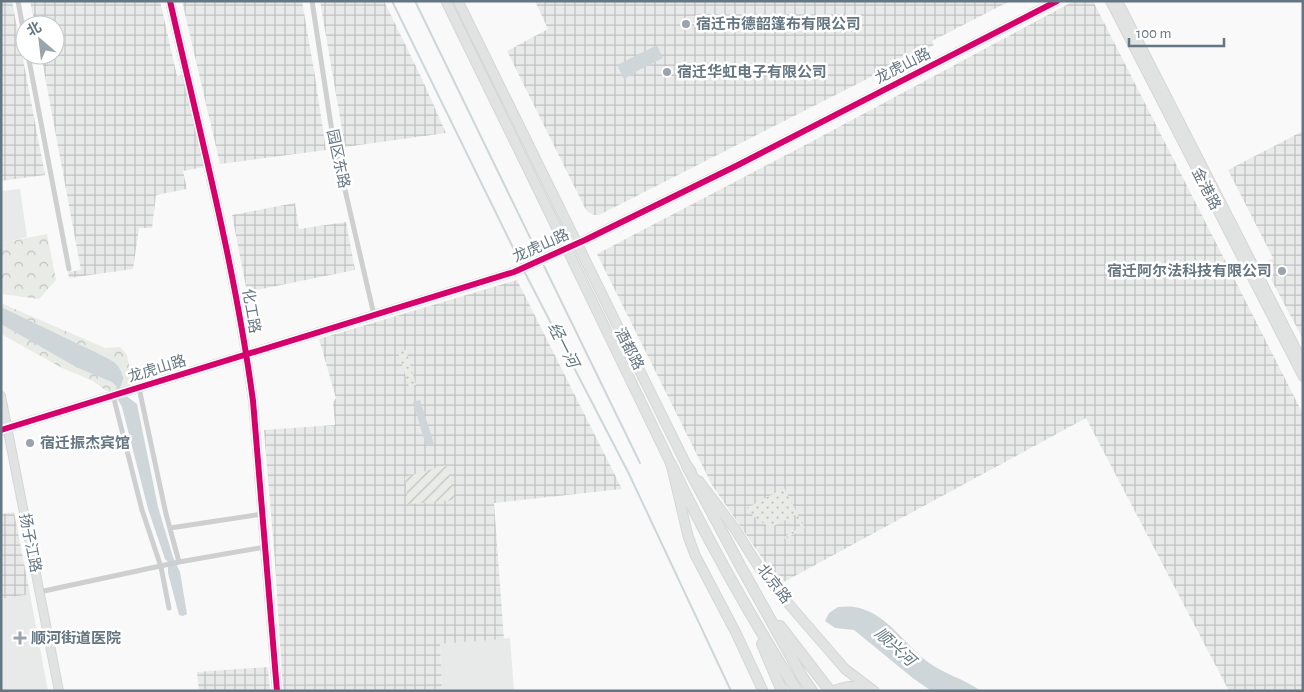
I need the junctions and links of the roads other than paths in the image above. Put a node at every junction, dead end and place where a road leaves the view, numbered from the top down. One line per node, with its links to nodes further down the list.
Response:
1 (18, 1): 9 (street)
2 (170, 1): 15 (street, 化工路)
3 (312, 1): 14 (street, 园区东路)
4 (446, 1): 12 (main road, 酒都路)
5 (458, 1): 11 (main road, 酒都路)
6 (1058, 1): 11 (street, 龙虎山路)
7 (1110, 1): 17 (street, 金港路)
8 (1118, 1): 16 (street, 金港路)
9 (21, 15)
10 (30, 65): 13 (street)
11 (578, 244): 12 (street, 龙虎山路); 23 (main road, 酒都路)
12 (567, 249): 14 (street, 龙虎山路); 22 (main road, 酒都路)
13 (69, 270)
14 (374, 315): 15 (street, 龙虎山路)
15 (246, 355): 18 (street, 龙虎山路); 24 (street, 化工路)
16 (1303, 362)
17 (1303, 377)
18 (139, 388): 20 (street, 龙虎山路); 25 (street)
19 (1, 396): 21 (street, 扬子江路)
20 (113, 396): 21 (street, 龙虎山路); 28 (street)
21 (4, 429): 31 (street, 扬子江路)
22 (671, 464): 29 (highway, 酒都路); 36 (main road)
23 (688, 466): 30 (highway, 酒都路); 33 (main road, 北京路)
24 (262, 514): 25 (street); 26 (street, 化工路)
25 (170, 528): 27 (street)
26 (265, 547): 27 (street); 38 (street, 化工路)
27 (179, 562): 28 (street)
28 (160, 567): 31 (street); 32 (street)
29 (734, 586): 34 (highway, 酒都路); 39 (highway)
30 (753, 589): 40 (highway, 酒都路); 41 (highway)
31 (39, 592): 37 (street, 扬子江路)
32 (170, 608)
33 (845, 669): 35 (street); 42 (main road, 北京路)
34 (795, 688)
35 (853, 688): 41 (street); 42 (street)
36 (762, 689)
37 (59, 691)
38 (277, 691)
39 (782, 691)
40 (812, 691)
41 (831, 691)
42 (873, 691)

